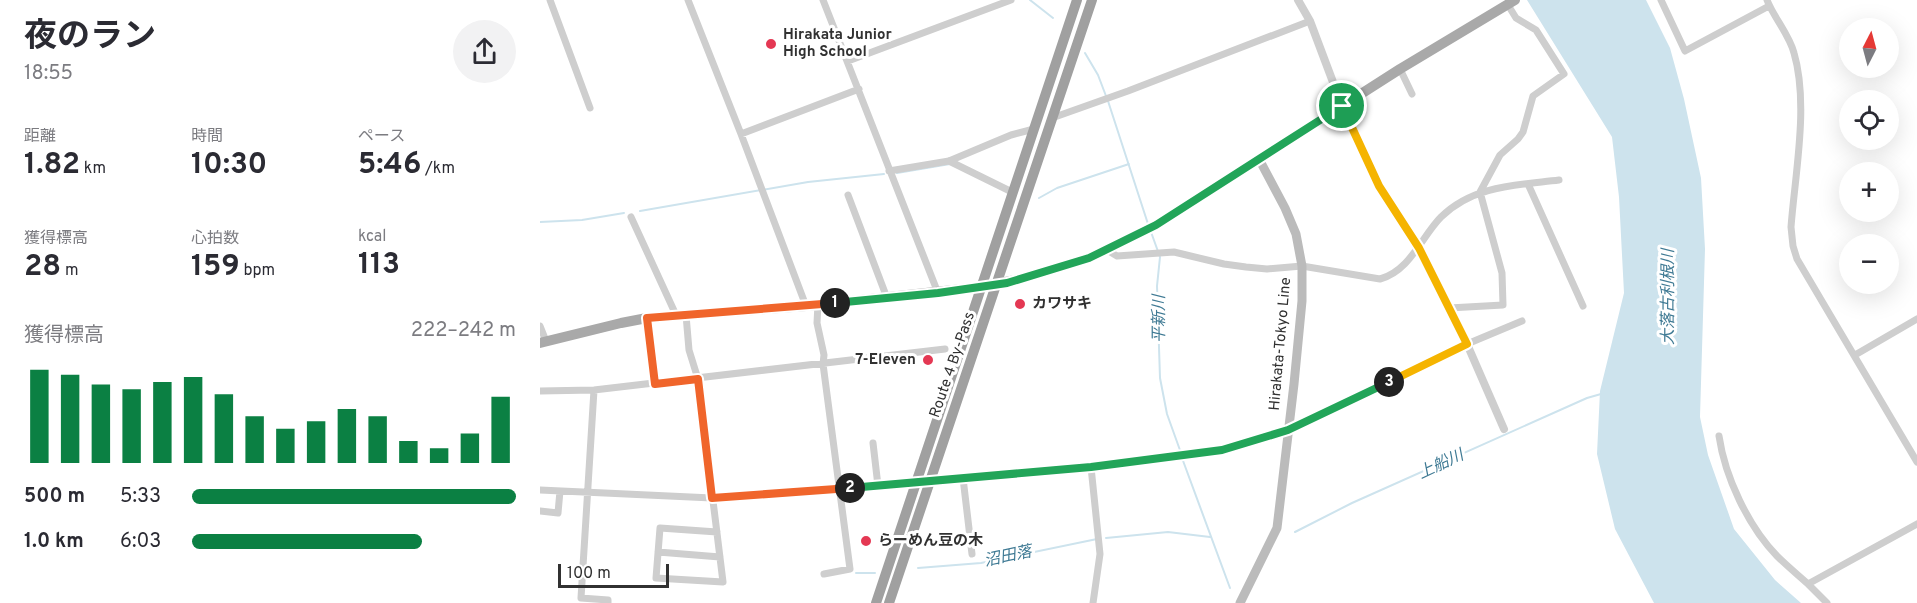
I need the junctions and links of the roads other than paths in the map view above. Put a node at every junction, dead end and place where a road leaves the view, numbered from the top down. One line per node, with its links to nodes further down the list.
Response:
1 (550, 0): 17 (street)
2 (688, 0): 20 (street)
3 (823, 0): 12 (street)
4 (1011, 0): 12 (street)
5 (1077, 0): 19 (highway, Route 4 By-Pass)
6 (1092, 0): 18 (highway, Route 4 By-Pass)
7 (1298, 0): 11 (street)
8 (1661, 0): 9 (street)
9 (1769, 2): 49 (street)
10 (1511, 3): 13 (main road); 27 (street)
11 (1310, 21): 16 (street); 18 (street)
12 (848, 61): 14 (street)
13 (1400, 69): 15 (street); 16 (main road)
14 (859, 89): 20 (street); 23 (street)
15 (1412, 94)
16 (1342, 106): 21 (main road); 30 (street)
17 (590, 108)
18 (1052, 118): 33 (highway, Route 4 By-Pass)
19 (1034, 129): 22 (street); 26 (highway, Route 4 By-Pass)
20 (741, 134): 38 (street)
21 (1259, 159): 31 (main road); 32 (main road, Hirakata-Tokyo Line)
22 (949, 161): 23 (street); 26 (street)
23 (890, 171): 35 (street)
24 (1559, 180): 25 (street)
25 (1528, 184): 27 (street); 39 (street)
26 (1012, 192): 34 (highway, Route 4 By-Pass)
27 (1480, 192): 30 (street); 40 (street)
28 (848, 195): 36 (street)
29 (631, 217): 41 (street)
30 (1419, 248): 32 (street); 40 (street)
31 (1107, 250): 32 (street); 33 (main road)
32 (1302, 266): 56 (main road, Hirakata-Tokyo Line)
33 (996, 284): 34 (main road); 62 (highway, Route 4 By-Pass)
34 (981, 287): 35 (main road); 63 (highway, Route 4 By-Pass)
35 (938, 293): 36 (main road)
36 (887, 298): 37 (main road)
37 (818, 304): 38 (main road); 50 (street)
38 (806, 306): 41 (main road)
39 (1583, 306)
40 (1449, 308): 47 (street)
41 (681, 315): 42 (main road); 51 (street)
42 (647, 318): 46 (main road); 52 (street)
43 (1917, 319): 49 (street)
44 (1522, 321): 47 (street)
45 (540, 326): 46 (street)
46 (543, 342)
47 (1467, 344): 55 (street); 56 (street)
48 (945, 349): 50 (street)
49 (1855, 356): 59 (street)
50 (823, 364): 51 (street); 65 (street)
51 (698, 379): 52 (street); 69 (street)
52 (655, 384): 53 (street)
53 (594, 390): 54 (street); 68 (street)
54 (540, 391)
55 (1504, 429)
56 (1288, 430): 60 (street); 82 (main road, Hirakata-Tokyo Line)
57 (1719, 436): 77 (street)
58 (873, 443): 64 (street)
59 (1917, 462)
60 (1091, 467): 61 (street); 81 (street)
61 (963, 478): 62 (street); 74 (street)
62 (930, 480): 63 (street); 80 (highway, Route 4 By-Pass)
63 (916, 482): 64 (street); 79 (highway, Route 4 By-Pass)
64 (878, 486): 65 (street)
65 (840, 489): 69 (street); 76 (street)
66 (540, 490): 67 (street)
67 (560, 491): 68 (street); 70 (street)
68 (588, 492): 69 (street); 78 (street)
69 (712, 498): 72 (street)
70 (540, 511)
71 (1917, 524): 77 (street)
72 (717, 532): 73 (street); 75 (street)
73 (658, 552): 75 (street); 75 (street)
74 (972, 554)
75 (720, 558)
76 (824, 574)
77 (1808, 584): 83 (street)
78 (608, 603)
79 (876, 603)
80 (889, 603)
81 (1093, 603)
82 (1240, 603)
83 (1827, 603)

